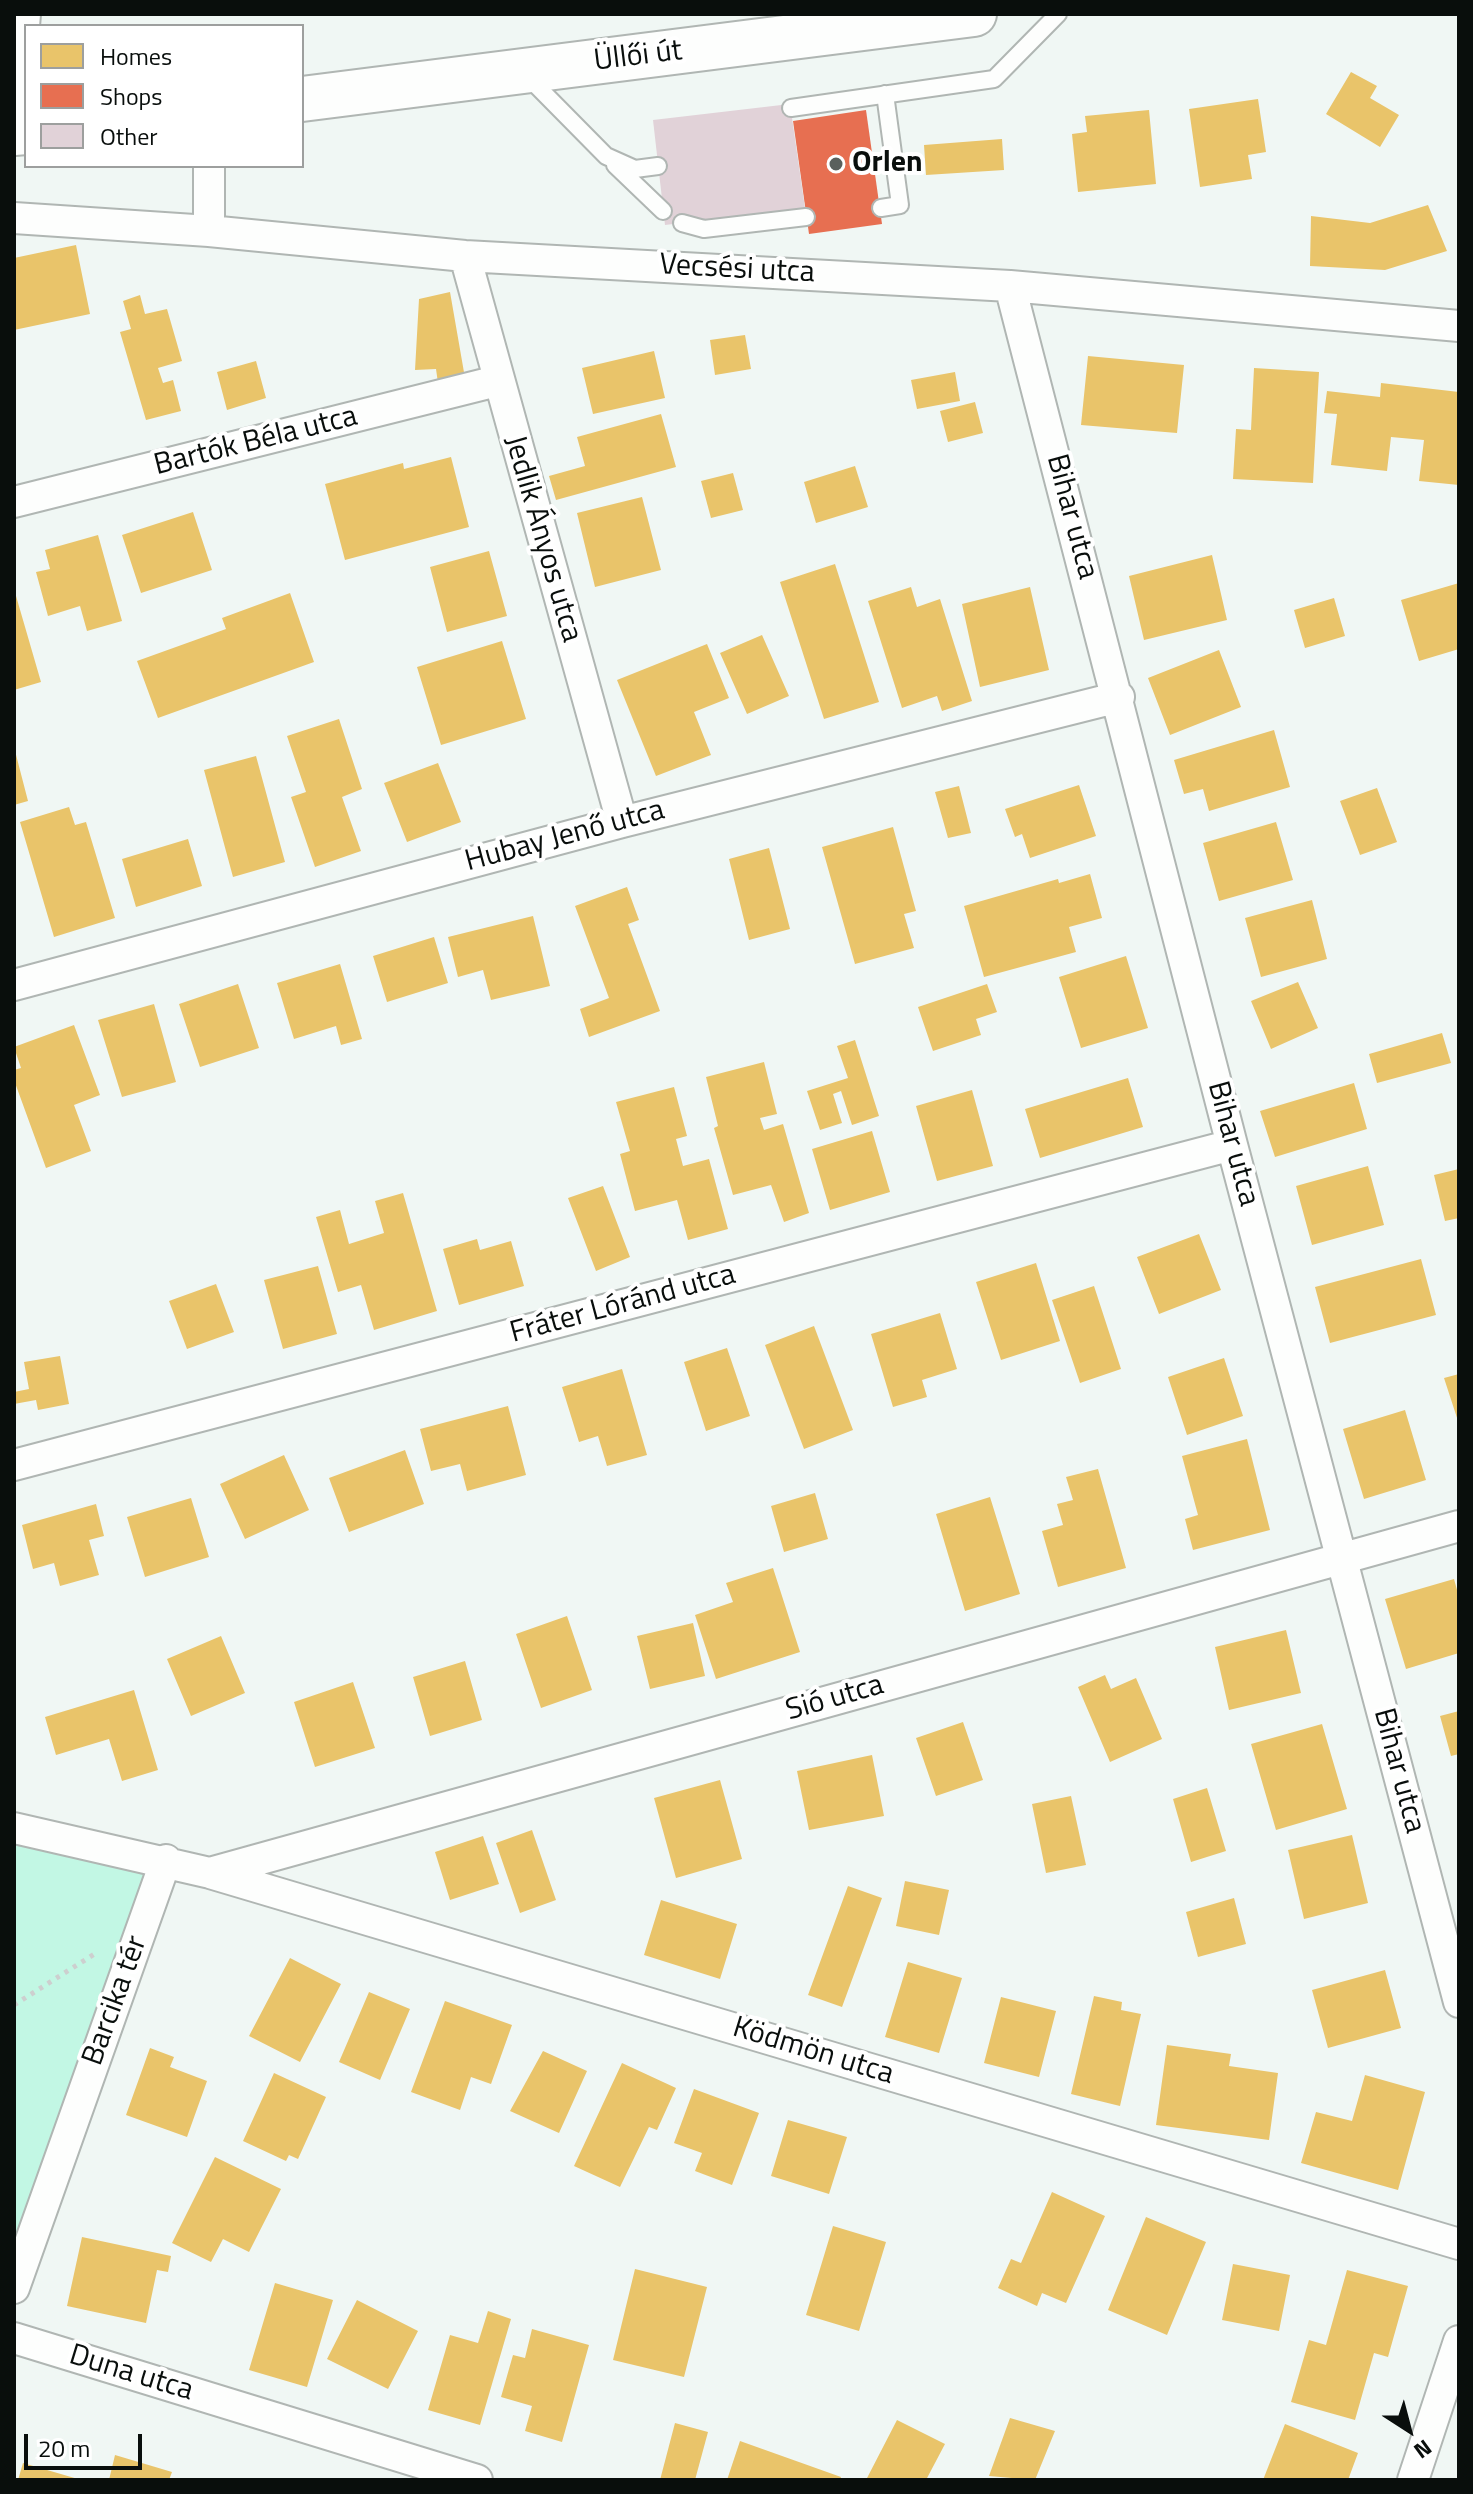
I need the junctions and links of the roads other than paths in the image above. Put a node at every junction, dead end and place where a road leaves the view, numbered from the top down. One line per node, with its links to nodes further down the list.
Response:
1 (974, 14): 4 (main road, Üllői út)
2 (1058, 14): 5 (lane)
3 (24, 25): 8 (street)
4 (522, 71): 6 (main road, Üllői út); 9 (lane)
5 (885, 94): 7 (lane); 12 (lane)
6 (304, 99)
7 (791, 108)
8 (14, 133)
9 (606, 156): 10 (lane); 13 (lane)
10 (658, 166)
11 (209, 168): 17 (street)
12 (881, 208)
13 (663, 211)
14 (806, 217): 16 (lane)
15 (14, 218): 17 (street, Vecsési utca)
16 (682, 223)
17 (209, 231): 18 (street, Vecsési utca)
18 (465, 256): 19 (street, Vecsési utca); 21 (street, Jedlik Ányos utca)
19 (1010, 286): 20 (street, Vecsési utca); 23 (street, Bihar utca)
20 (1459, 326)
21 (497, 381): 22 (street, Bartók Béla utca); 24 (street, Jedlik Ányos utca)
22 (14, 502)
23 (1119, 697): 24 (street, Hubay Jenő utca); 26 (street, Bihar utca)
24 (622, 822): 25 (street, Hubay Jenő utca)
25 (14, 985)
26 (1232, 1145): 27 (street, Fráter Lóránd utca); 29 (street, Bihar utca)
27 (14, 1465)
28 (1459, 1526): 29 (street, Sió utca)
29 (1341, 1558): 32 (street, Sió utca); 33 (street, Bihar utca)
30 (14, 1828): 31 (street)
31 (166, 1860): 32 (street, Ködmön utca); 35 (street, Barcika tér)
32 (210, 1873): 34 (street, Ködmön utca)
33 (1459, 2002)
34 (1459, 2244)
35 (14, 2288)
36 (14, 2338): 38 (street, Duna utca)
37 (1459, 2341): 40 (street)
38 (408, 2470): 39 (street, Duna utca)
39 (477, 2480)
40 (1413, 2480)

